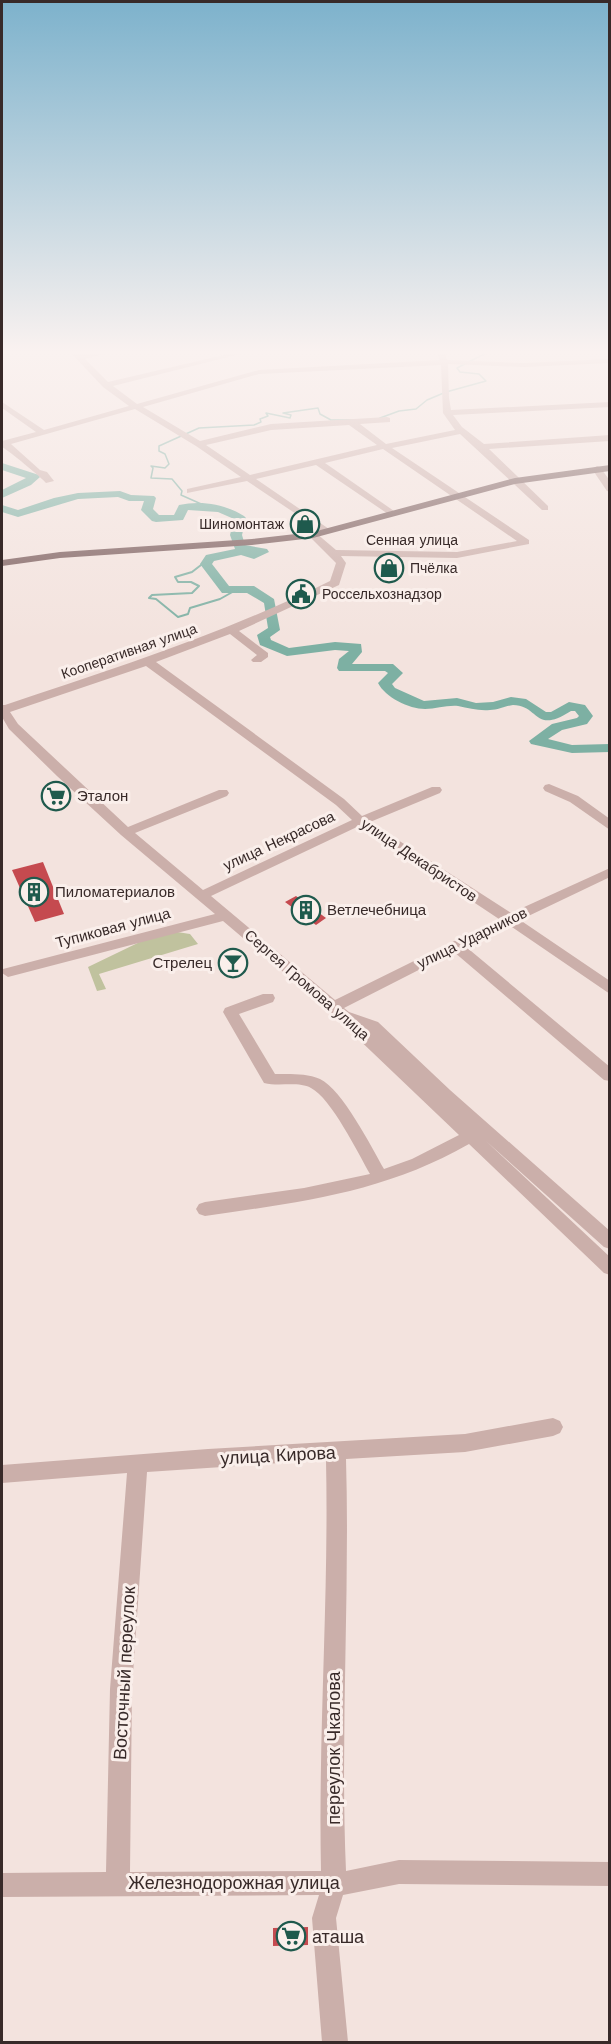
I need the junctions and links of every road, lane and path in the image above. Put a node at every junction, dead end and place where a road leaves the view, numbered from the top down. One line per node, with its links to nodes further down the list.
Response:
1 (10, 449): 10 (street)
2 (207, 449): 9 (street)
3 (372, 449): 6 (street)
4 (386, 449): 14 (street)
5 (484, 449): 11 (street)
6 (318, 462): 9 (street); 16 (street)
7 (609, 468): 8 (main road)
8 (597, 469): 11 (main road); 12 (street)
9 (249, 478): 13 (street); 17 (street)
10 (49, 481)
11 (515, 481): 14 (main road); 15 (street)
12 (609, 489)
13 (190, 491)
14 (454, 496): 16 (main road); 19 (street, Сенная улица)
15 (545, 508)
16 (391, 513): 17 (main road)
17 (326, 531): 18 (main road)
18 (313, 535): 19 (street); 20 (main road)
19 (333, 553): 21 (street, Кооперативная улица)
20 (2, 563)
21 (232, 631): 22 (street); 23 (street, Кооперативная улица)
22 (257, 660)
23 (147, 661): 24 (street, Кооперативная улица); 28 (street, улица Декабристов)
24 (2, 709): 30 (street, Сергея Громова улица)
25 (549, 788): 29 (street)
26 (436, 790): 28 (street, улица Некрасова)
27 (223, 793): 30 (street)
28 (360, 821): 32 (street, улица Некрасова); 34 (street, улица Декабристов)
29 (609, 826)
30 (126, 832): 32 (street, Сергея Громова улица)
31 (605, 878): 34 (street, улица Ударников)
32 (203, 895): 33 (street, Сергея Громова улица)
33 (227, 915): 36 (street, Тупиковая улица); 39 (street, Сергея Громова улица)
34 (509, 920): 35 (street, улица Ударников); 37 (street, улица Декабристов)
35 (455, 945): 39 (street, улица Ударников); 40 (street)
36 (8, 972)
37 (609, 989)
38 (268, 998): 42 (street)
39 (338, 1010): 41 (street, Сергея Громова улица); 44 (street)
40 (609, 1076)
41 (470, 1136): 42 (street); 45 (street, Сергея Громова улица)
42 (380, 1177): 43 (street)
43 (205, 1209)
44 (609, 1242)
45 (609, 1268)
46 (553, 1427): 47 (street, улица Кирова)
47 (336, 1452): 48 (street, улица Кирова); 53 (street, переулок Чкалова)
48 (138, 1464): 49 (street, улица Кирова); 51 (street, Восточный переулок)
49 (2, 1474)
50 (609, 1874): 53 (street, Железнодорожная улица)
51 (118, 1882): 52 (street, Железнодорожная улица); 53 (street, Железнодорожная улица)
52 (2, 1885)
53 (334, 1885): 54 (street, переулок Чкалова)
54 (335, 2043)

